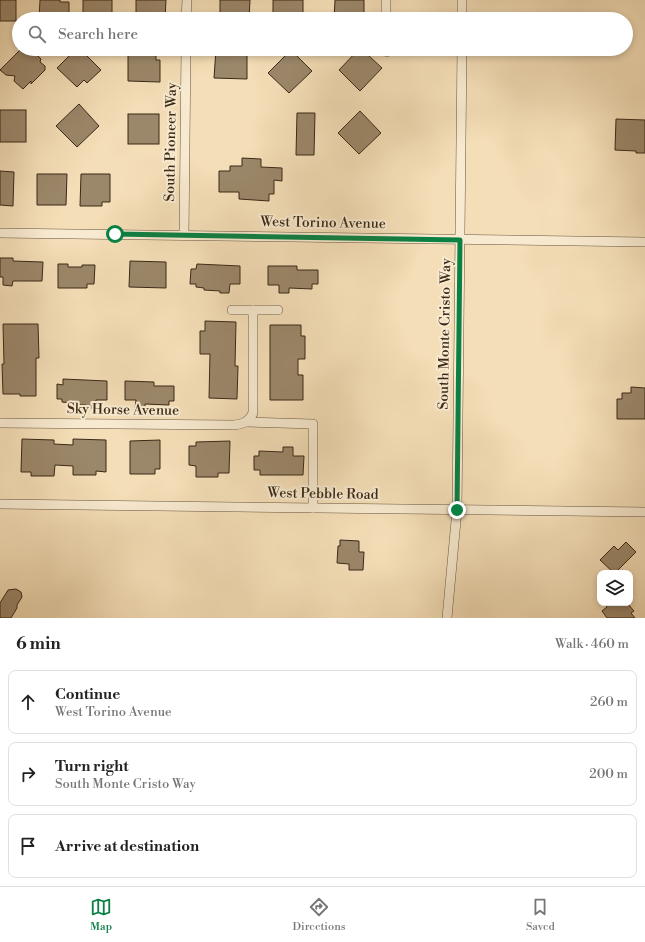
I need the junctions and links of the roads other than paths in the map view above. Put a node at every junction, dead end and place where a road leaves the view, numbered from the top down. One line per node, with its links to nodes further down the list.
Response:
1 (187, 0): 4 (street)
2 (386, 0): 5 (street)
3 (462, 0): 6 (street)
4 (186, 12)
5 (386, 12)
6 (462, 12)
7 (186, 56): 10 (street, South Pioneer Way)
8 (462, 56): 11 (street, South Monte Cristo Way)
9 (0, 233): 10 (street, West Torino Avenue)
10 (184, 235): 11 (street, West Torino Avenue)
11 (460, 240): 12 (street, West Torino Avenue); 20 (street, South Monte Cristo Way)
12 (645, 242)
13 (232, 310): 14 (street)
14 (253, 310): 15 (street); 16 (street)
15 (278, 310)
16 (246, 422): 17 (street, Sky Horse Avenue); 19 (street, Sky Horse Avenue)
17 (0, 423)
18 (0, 504): 19 (street, West Pebble Road)
19 (313, 508): 20 (street, West Pebble Road)
20 (457, 510): 21 (street, West Pebble Road); 22 (street, South Monte Cristo Way)
21 (645, 512)
22 (447, 618)

